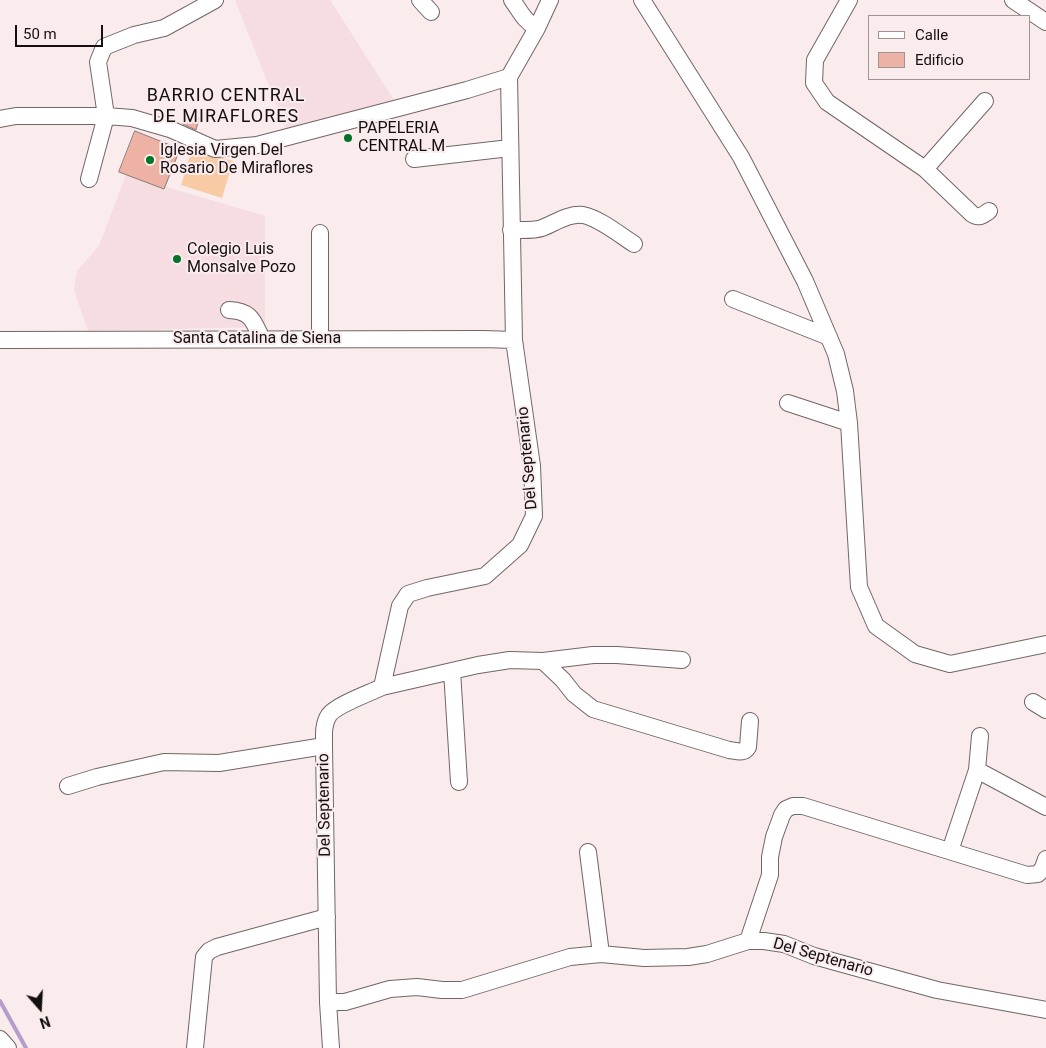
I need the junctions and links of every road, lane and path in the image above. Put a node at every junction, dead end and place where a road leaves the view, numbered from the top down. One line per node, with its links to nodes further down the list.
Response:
1 (215, 0): 11 (street)
2 (512, 0): 8 (street)
3 (550, 0): 8 (street)
4 (642, 0): 23 (street)
5 (849, 0): 15 (street)
6 (1013, 0): 7 (street)
7 (1046, 22)
8 (537, 28): 9 (street)
9 (509, 77): 11 (street); 13 (street, Del Septenario)
10 (985, 101): 15 (street)
11 (106, 116): 12 (street); 16 (street)
12 (0, 119)
13 (510, 148): 14 (street); 18 (street, Del Septenario)
14 (414, 159)
15 (925, 169): 17 (street)
16 (88, 179)
17 (989, 211)
18 (512, 230): 20 (street); 27 (street, Del Septenario)
19 (320, 233): 24 (street)
20 (634, 244)
21 (732, 299): 23 (street)
22 (229, 310): 26 (street)
23 (829, 337): 29 (street)
24 (320, 339): 26 (street, Santa Catalina de Siena); 27 (street, Santa Catalina de Siena)
25 (0, 340): 26 (street, Santa Catalina de Siena)
26 (262, 340)
27 (514, 340): 34 (street, Del Septenario)
28 (788, 403): 29 (street)
29 (849, 423): 30 (street)
30 (1046, 644)
31 (682, 660): 32 (street)
32 (543, 661): 33 (street); 35 (street)
33 (452, 671): 34 (street); 39 (street)
34 (382, 687): 37 (street, Del Septenario)
35 (750, 721)
36 (980, 736): 38 (street)
37 (324, 746): 40 (street); 45 (street, Del Septenario)
38 (977, 770): 41 (street); 42 (street)
39 (459, 782)
40 (68, 786)
41 (1046, 807)
42 (950, 851): 44 (street); 46 (street)
43 (588, 852): 47 (street)
44 (1046, 859)
45 (327, 917): 48 (street, Del Septenario); 52 (street)
46 (748, 941): 47 (street, Del Septenario); 49 (street, Del Septenario)
47 (601, 954): 48 (street, Del Septenario)
48 (328, 1002): 53 (street)
49 (1046, 1010)
50 (0, 1039): 51 (street)
51 (8, 1048)
52 (195, 1048)
53 (331, 1048)

